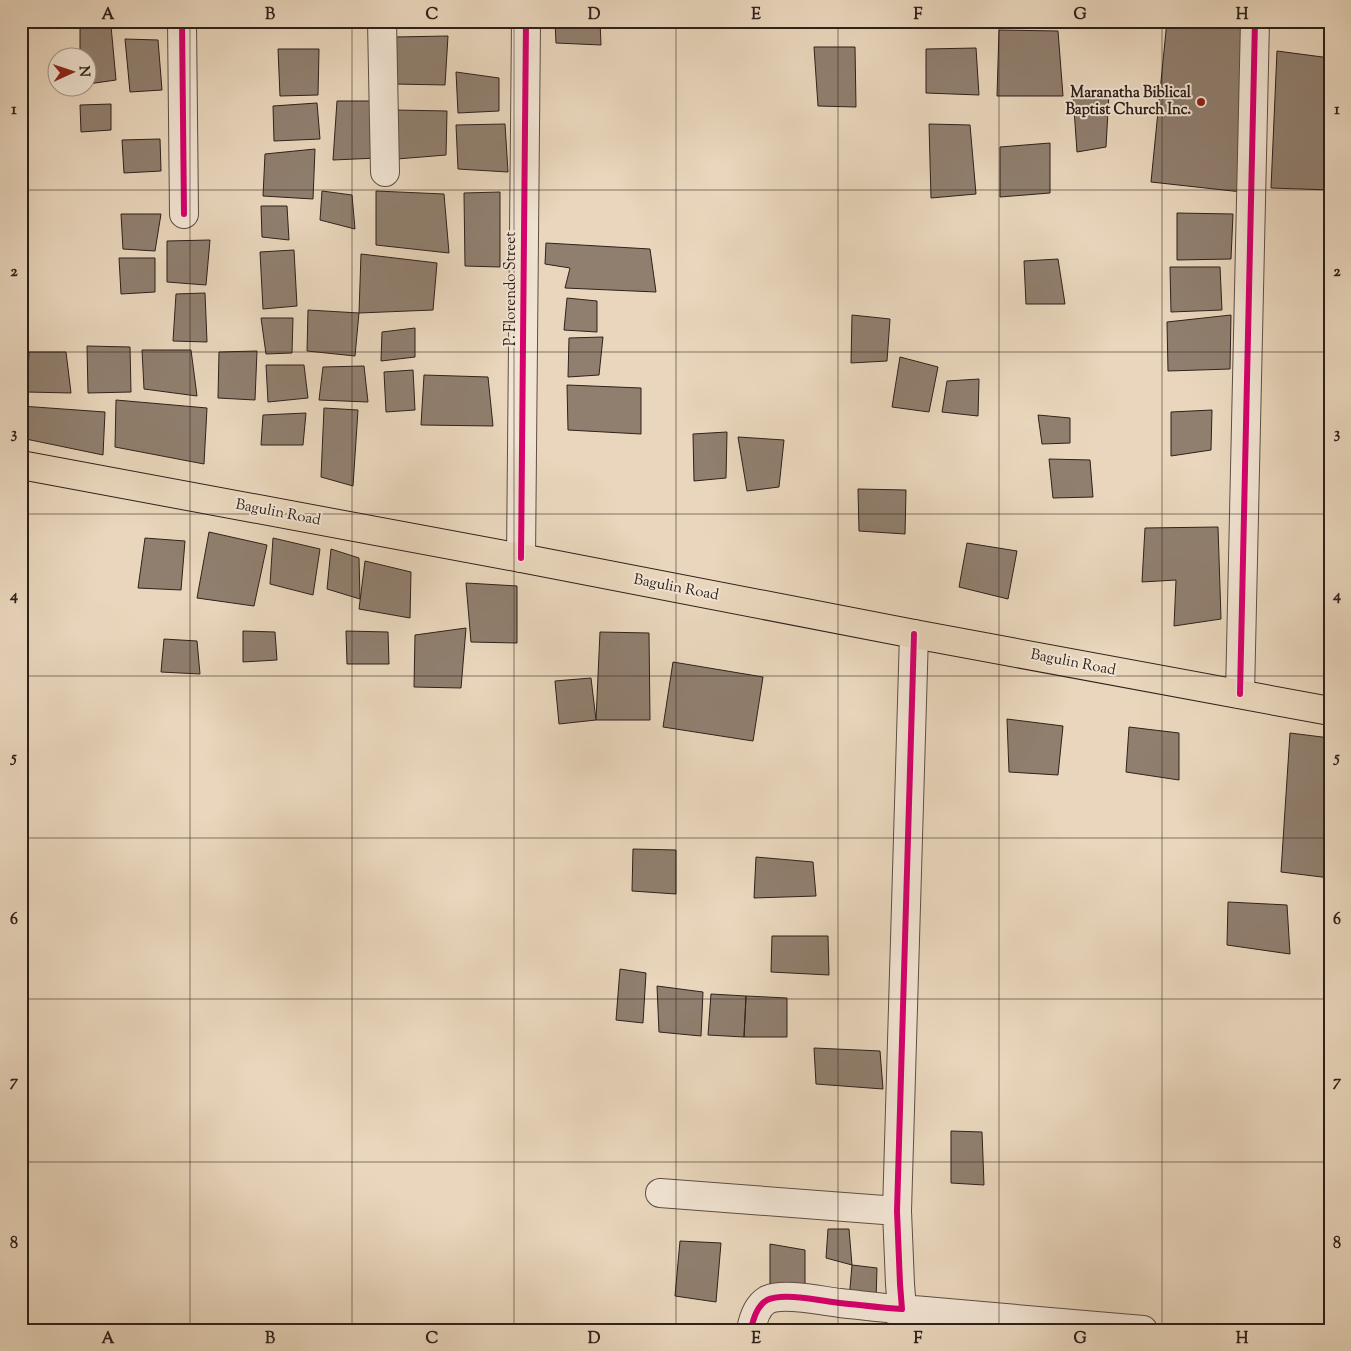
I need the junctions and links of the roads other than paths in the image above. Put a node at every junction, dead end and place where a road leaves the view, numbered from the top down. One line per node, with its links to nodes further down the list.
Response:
1 (182, 21): 6 (street)
2 (382, 21): 5 (street)
3 (526, 21): 8 (street, P. Florendo Street)
4 (1254, 21): 10 (street)
5 (385, 172)
6 (184, 214)
7 (21, 465): 8 (main road, Bagulin Road)
8 (521, 558): 9 (main road, Bagulin Road)
9 (914, 634): 10 (main road, Bagulin Road); 13 (street)
10 (1240, 694): 11 (main road, Bagulin Road)
11 (1330, 711)
12 (660, 1193): 13 (street)
13 (897, 1211): 14 (street)
14 (901, 1320): 15 (street); 16 (street)
15 (751, 1330)
16 (1143, 1330)

